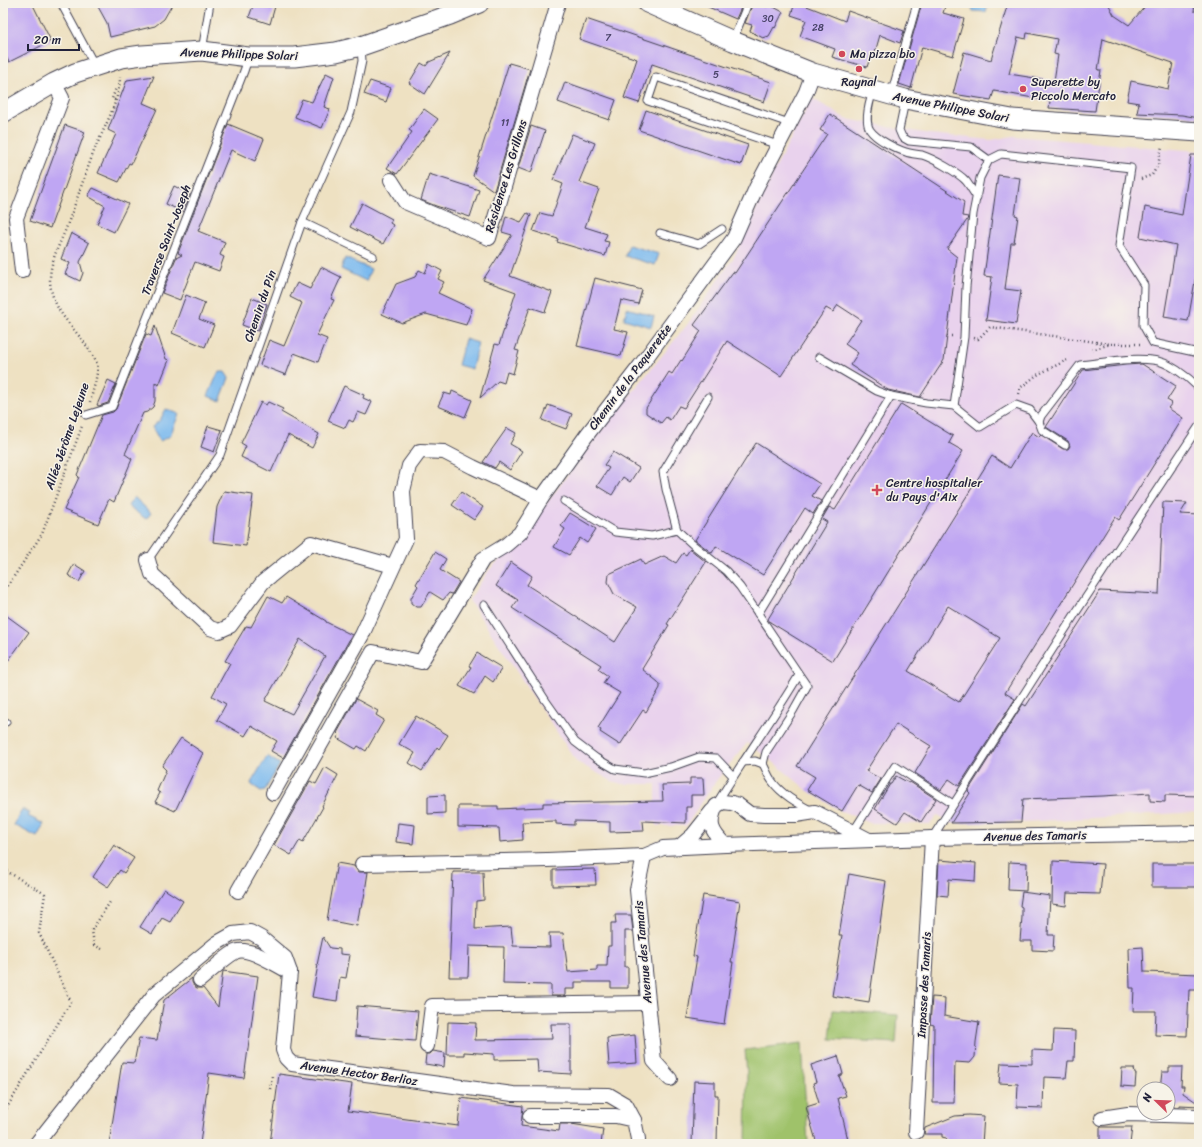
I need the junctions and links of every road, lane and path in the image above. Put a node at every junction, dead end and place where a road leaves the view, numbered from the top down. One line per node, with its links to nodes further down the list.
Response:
1 (61, 3): 13 (lane)
2 (210, 3): 10 (lane)
3 (479, 3): 9 (main road, Avenue Philippe Solari)
4 (558, 3): 24 (street, Résidence Les Grillons)
5 (647, 3): 8 (main road, Avenue Philippe Solari)
6 (748, 3): 8 (lane)
7 (917, 3): 16 (lane)
8 (733, 41): 14 (main road, Avenue Philippe Solari)
9 (361, 46): 11 (main road, Avenue Philippe Solari); 26 (lane, Chemin du Pin)
10 (202, 51): 11 (main road, Avenue Philippe Solari); 12 (main road, Avenue Philippe Solari)
11 (248, 57): 40 (lane, Traverse Saint-Joseph)
12 (121, 58): 13 (main road, Avenue Philippe Solari); 40 (path, Allée Jérôme Lejeune)
13 (95, 66): 15 (main road, Avenue Philippe Solari)
14 (813, 73): 16 (main road, Avenue Philippe Solari); 18 (street, Chemin de la Paquerette)
15 (54, 83): 17 (main road, Avenue Philippe Solari); 30 (street)
16 (890, 95): 19 (main road, Avenue Philippe Solari); 22 (lane); 25 (lane)
17 (3, 113)
18 (789, 123): 21 (street, Chemin de la Paquerette); 21 (lane)
19 (1167, 130): 20 (main road, Avenue Philippe Solari); 23 (path)
20 (1199, 132)
21 (778, 145): 44 (street, Chemin de la Paquerette)
22 (989, 160): 23 (lane); 25 (lane)
23 (1129, 178): 34 (lane)
24 (391, 180)
25 (976, 197): 32 (lane)
26 (302, 222): 29 (lane); 47 (lane, Chemin du Pin)
27 (722, 229): 28 (lane)
28 (660, 233)
29 (373, 256)
30 (22, 271)
31 (947, 336): 32 (path)
32 (964, 337): 33 (path); 39 (lane)
33 (1110, 344)
34 (1199, 352)
35 (819, 357): 37 (lane)
36 (1199, 388): 41 (lane)
37 (892, 396): 39 (lane); 51 (lane)
38 (708, 397): 46 (lane)
39 (954, 406): 41 (lane)
40 (86, 415): 49 (path, Allée Jérôme Lejeune)
41 (1039, 422): 43 (lane)
42 (1199, 426): 57 (lane)
43 (1065, 445)
44 (541, 499): 48 (street); 71 (street, Chemin de la Paquerette)
45 (564, 501): 46 (lane)
46 (677, 530): 51 (lane)
47 (148, 560): 48 (street)
48 (393, 566): 56 (street)
49 (3, 593)
50 (484, 604): 55 (lane)
51 (758, 614): 52 (lane)
52 (799, 675): 53 (lane); 54 (lane)
53 (743, 762): 54 (lane); 55 (lane)
54 (762, 764): 59 (lane)
55 (733, 776): 58 (lane)
56 (273, 793)
57 (953, 804): 61 (lane); 63 (lane)
58 (716, 806): 59 (street); 66 (street); 67 (street)
59 (815, 812): 60 (street, Avenue des Tamaris)
60 (840, 825): 61 (street, Avenue des Tamaris); 65 (lane)
61 (854, 832): 64 (street, Avenue des Tamaris)
62 (1199, 833): 63 (street, Avenue des Tamaris)
63 (932, 838): 64 (street, Avenue des Tamaris); 86 (street, Impasse des Tamaris)
64 (872, 841): 65 (street, Avenue des Tamaris)
65 (831, 842): 66 (street, Avenue des Tamaris)
66 (725, 845): 67 (street, Avenue des Tamaris)
67 (679, 847): 68 (street, Avenue des Tamaris)
68 (644, 856): 69 (street); 76 (street, Avenue des Tamaris)
69 (362, 864)
70 (3, 869): 81 (path)
71 (238, 891)
72 (110, 902): 73 (path)
73 (102, 949)
74 (290, 972): 75 (street); 85 (street, Avenue Hector Berlioz); 87 (street)
75 (200, 980)
76 (648, 1003): 77 (street); 79 (street, Avenue des Tamaris)
77 (427, 1046)
78 (272, 1076): 80 (path)
79 (670, 1079)
80 (270, 1089)
81 (3, 1114)
82 (530, 1116): 85 (street)
83 (1199, 1116): 84 (street)
84 (1102, 1118)
85 (634, 1120): 88 (street, Avenue Hector Berlioz)
86 (916, 1132)
87 (36, 1144)
88 (638, 1144)

